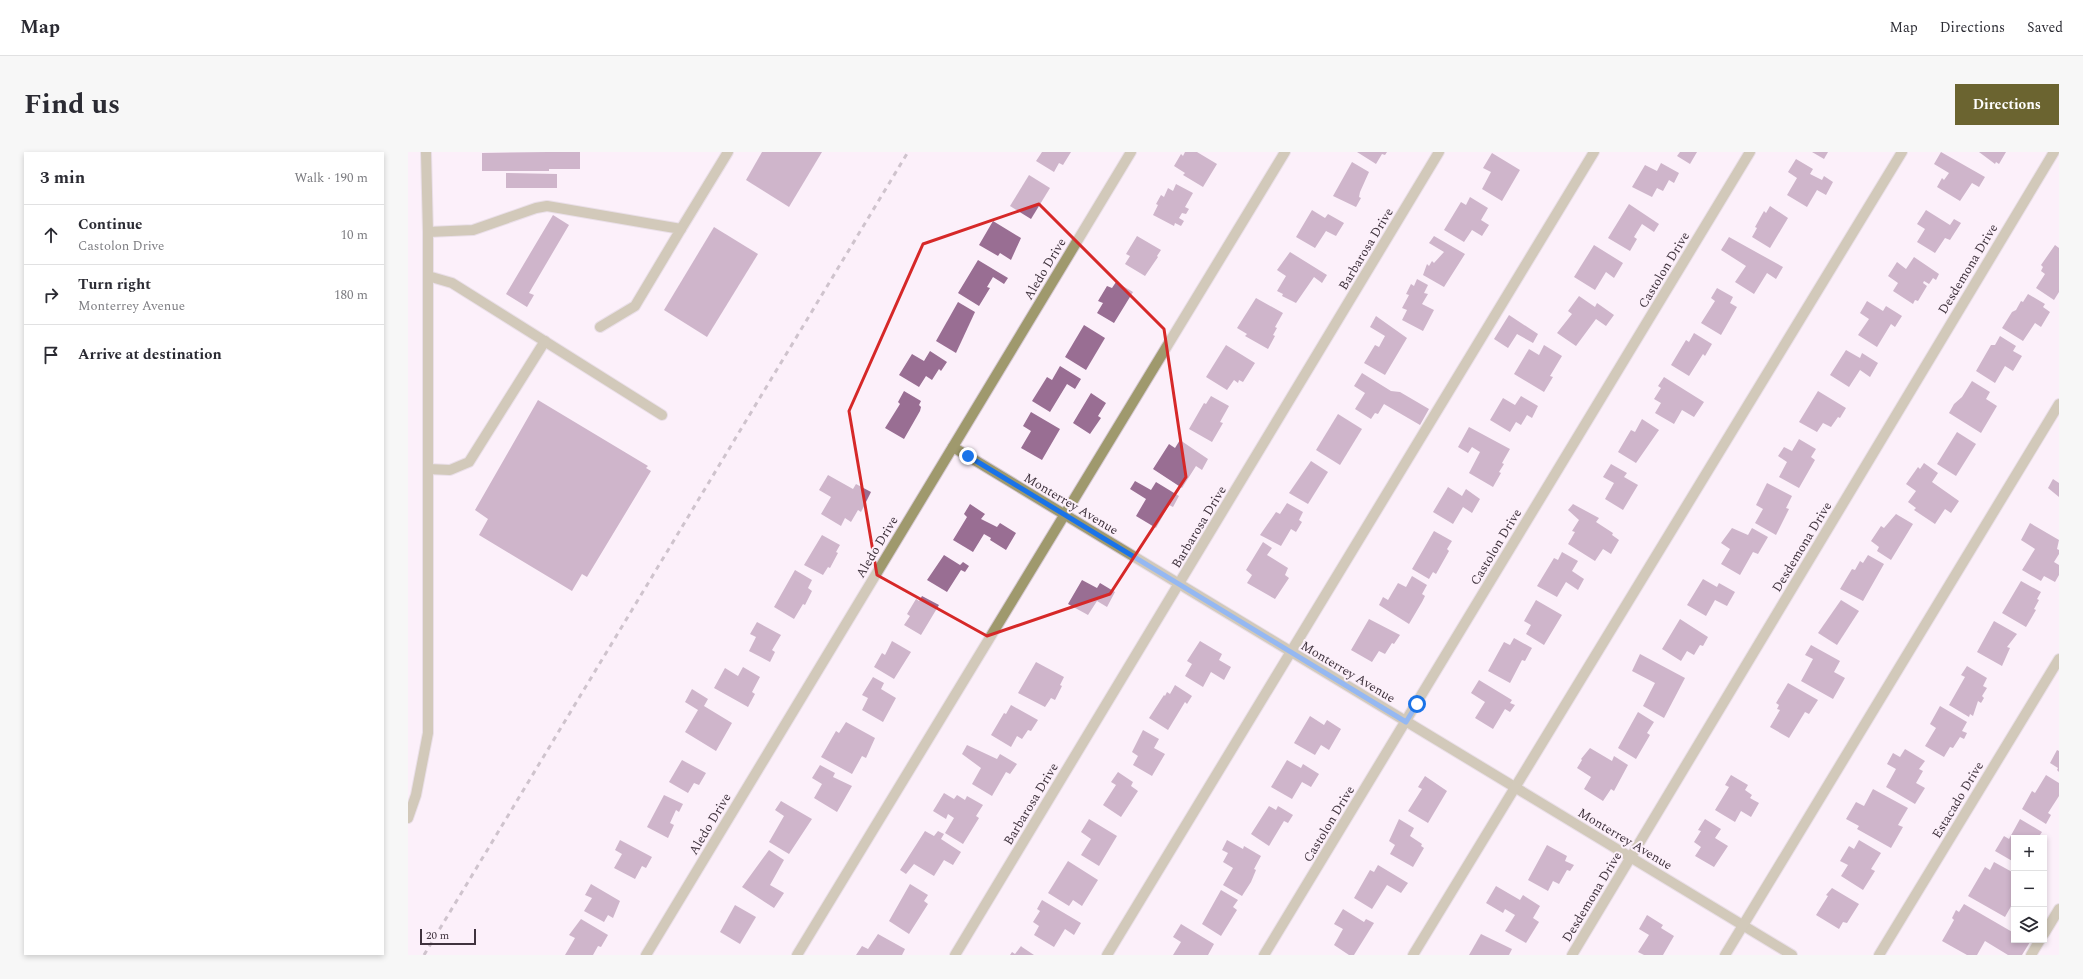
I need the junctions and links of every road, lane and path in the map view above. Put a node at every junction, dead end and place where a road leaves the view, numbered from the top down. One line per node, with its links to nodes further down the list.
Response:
1 (426, 152): 11 (street)
2 (728, 152): 10 (street)
3 (1131, 152): 17 (street, Aledo Drive)
4 (1285, 152): 19 (street)
5 (1439, 152): 20 (street, Barbarosa Drive)
6 (1594, 152): 21 (street)
7 (1750, 152): 23 (street, Castolon Drive)
8 (1902, 152): 24 (street)
9 (2054, 152): 26 (street, Desdemona Drive)
10 (681, 229): 11 (street); 13 (street)
11 (428, 232): 12 (street)
12 (428, 276): 14 (street); 18 (street)
13 (600, 327)
14 (545, 341): 16 (street); 18 (street)
15 (2059, 404): 28 (street)
16 (662, 415)
17 (953, 447): 19 (street, Monterrey Avenue); 31 (street, Aledo Drive)
18 (428, 469): 25 (street)
19 (1064, 514): 20 (street, Monterrey Avenue); 32 (street)
20 (1179, 585): 21 (street, Monterrey Avenue); 33 (street, Barbarosa Drive)
21 (1291, 652): 23 (street, Monterrey Avenue); 34 (street)
22 (2059, 659): 40 (street, Estacado Drive)
23 (1406, 722): 24 (street, Monterrey Avenue); 35 (street, Castolon Drive)
24 (1515, 788): 26 (street, Monterrey Avenue); 36 (street)
25 (408, 818)
26 (1631, 858): 28 (street, Monterrey Avenue); 37 (street, Desdemona Drive)
27 (2059, 909): 29 (street)
28 (1743, 926): 38 (street); 39 (street, Monterrey Avenue)
29 (2047, 929)
30 (2038, 943): 41 (street)
31 (646, 955)
32 (797, 955)
33 (955, 955)
34 (1107, 955)
35 (1264, 955)
36 (1413, 955)
37 (1572, 955)
38 (1725, 955)
39 (1792, 955)
40 (1879, 955)
41 (2031, 955)

